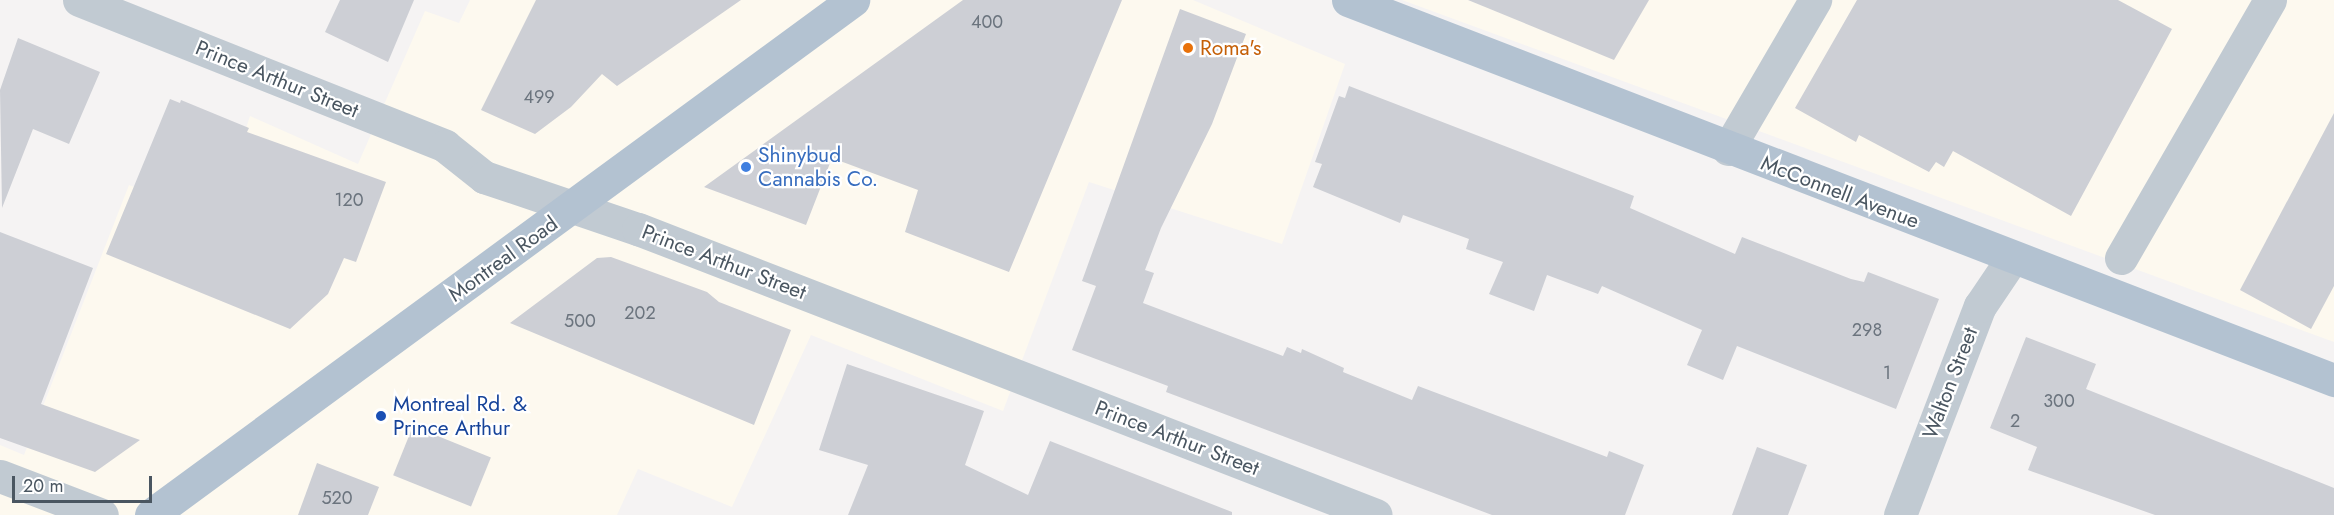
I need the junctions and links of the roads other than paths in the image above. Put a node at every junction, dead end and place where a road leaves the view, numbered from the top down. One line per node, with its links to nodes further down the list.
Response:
1 (79, 0): 7 (street, Prince Arthur Street)
2 (853, 0): 7 (main road, Montreal Road)
3 (1348, 0): 6 (main road, McConnell Avenue)
4 (1815, 0): 6 (street)
5 (2270, 0): 9 (street)
6 (1728, 149): 8 (main road, McConnell Avenue)
7 (573, 209): 13 (main road, Montreal Road); 14 (street, Prince Arthur Street)
8 (2013, 257): 10 (main road, McConnell Avenue); 15 (street, Walton Street)
9 (2121, 258)
10 (2334, 380)
11 (0, 476): 12 (street)
12 (102, 515)
13 (151, 515)
14 (1376, 515)
15 (1900, 515)

